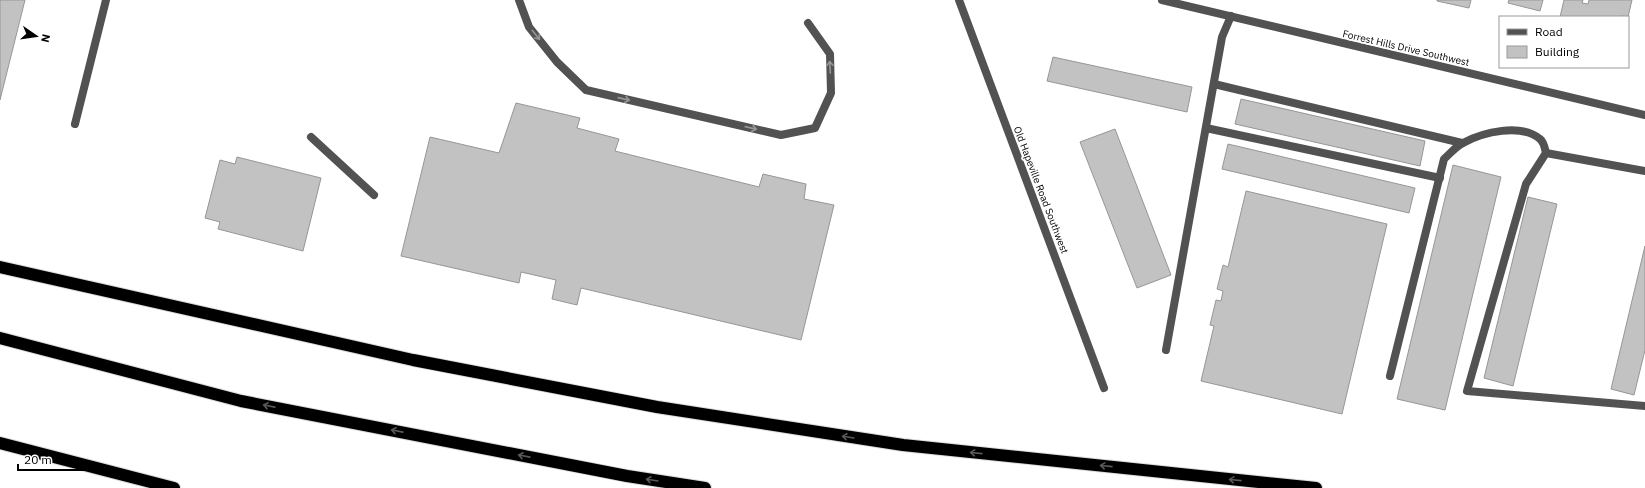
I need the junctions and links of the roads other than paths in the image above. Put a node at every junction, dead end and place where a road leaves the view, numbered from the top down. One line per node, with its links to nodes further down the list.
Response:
1 (106, 0): 9 (street)
2 (519, 0): 6 (street, one-way to 6)
3 (958, 0): 21 (street, Old Hapeville Road Southwest)
4 (1162, 0): 5 (street, Forrest Hills Drive Southwest)
5 (1231, 16): 7 (street); 8 (street, Forrest Hills Drive Southwest)
6 (808, 23)
7 (1214, 84): 10 (street); 12 (street)
8 (1645, 115)
9 (74, 124)
10 (1206, 128): 15 (street); 19 (street)
11 (311, 137): 16 (street)
12 (1462, 143): 13 (street); 15 (street)
13 (1546, 153): 14 (street); 22 (street)
14 (1645, 171)
15 (1440, 178): 20 (street)
16 (374, 196)
17 (0, 267): 26 (highway, one-way to 17)
18 (0, 338): 25 (highway, one-way to 18)
19 (1166, 350)
20 (1390, 376)
21 (1104, 388)
22 (1645, 406)
23 (0, 443): 24 (highway)
24 (174, 488)
25 (704, 488)
26 (1316, 488)

